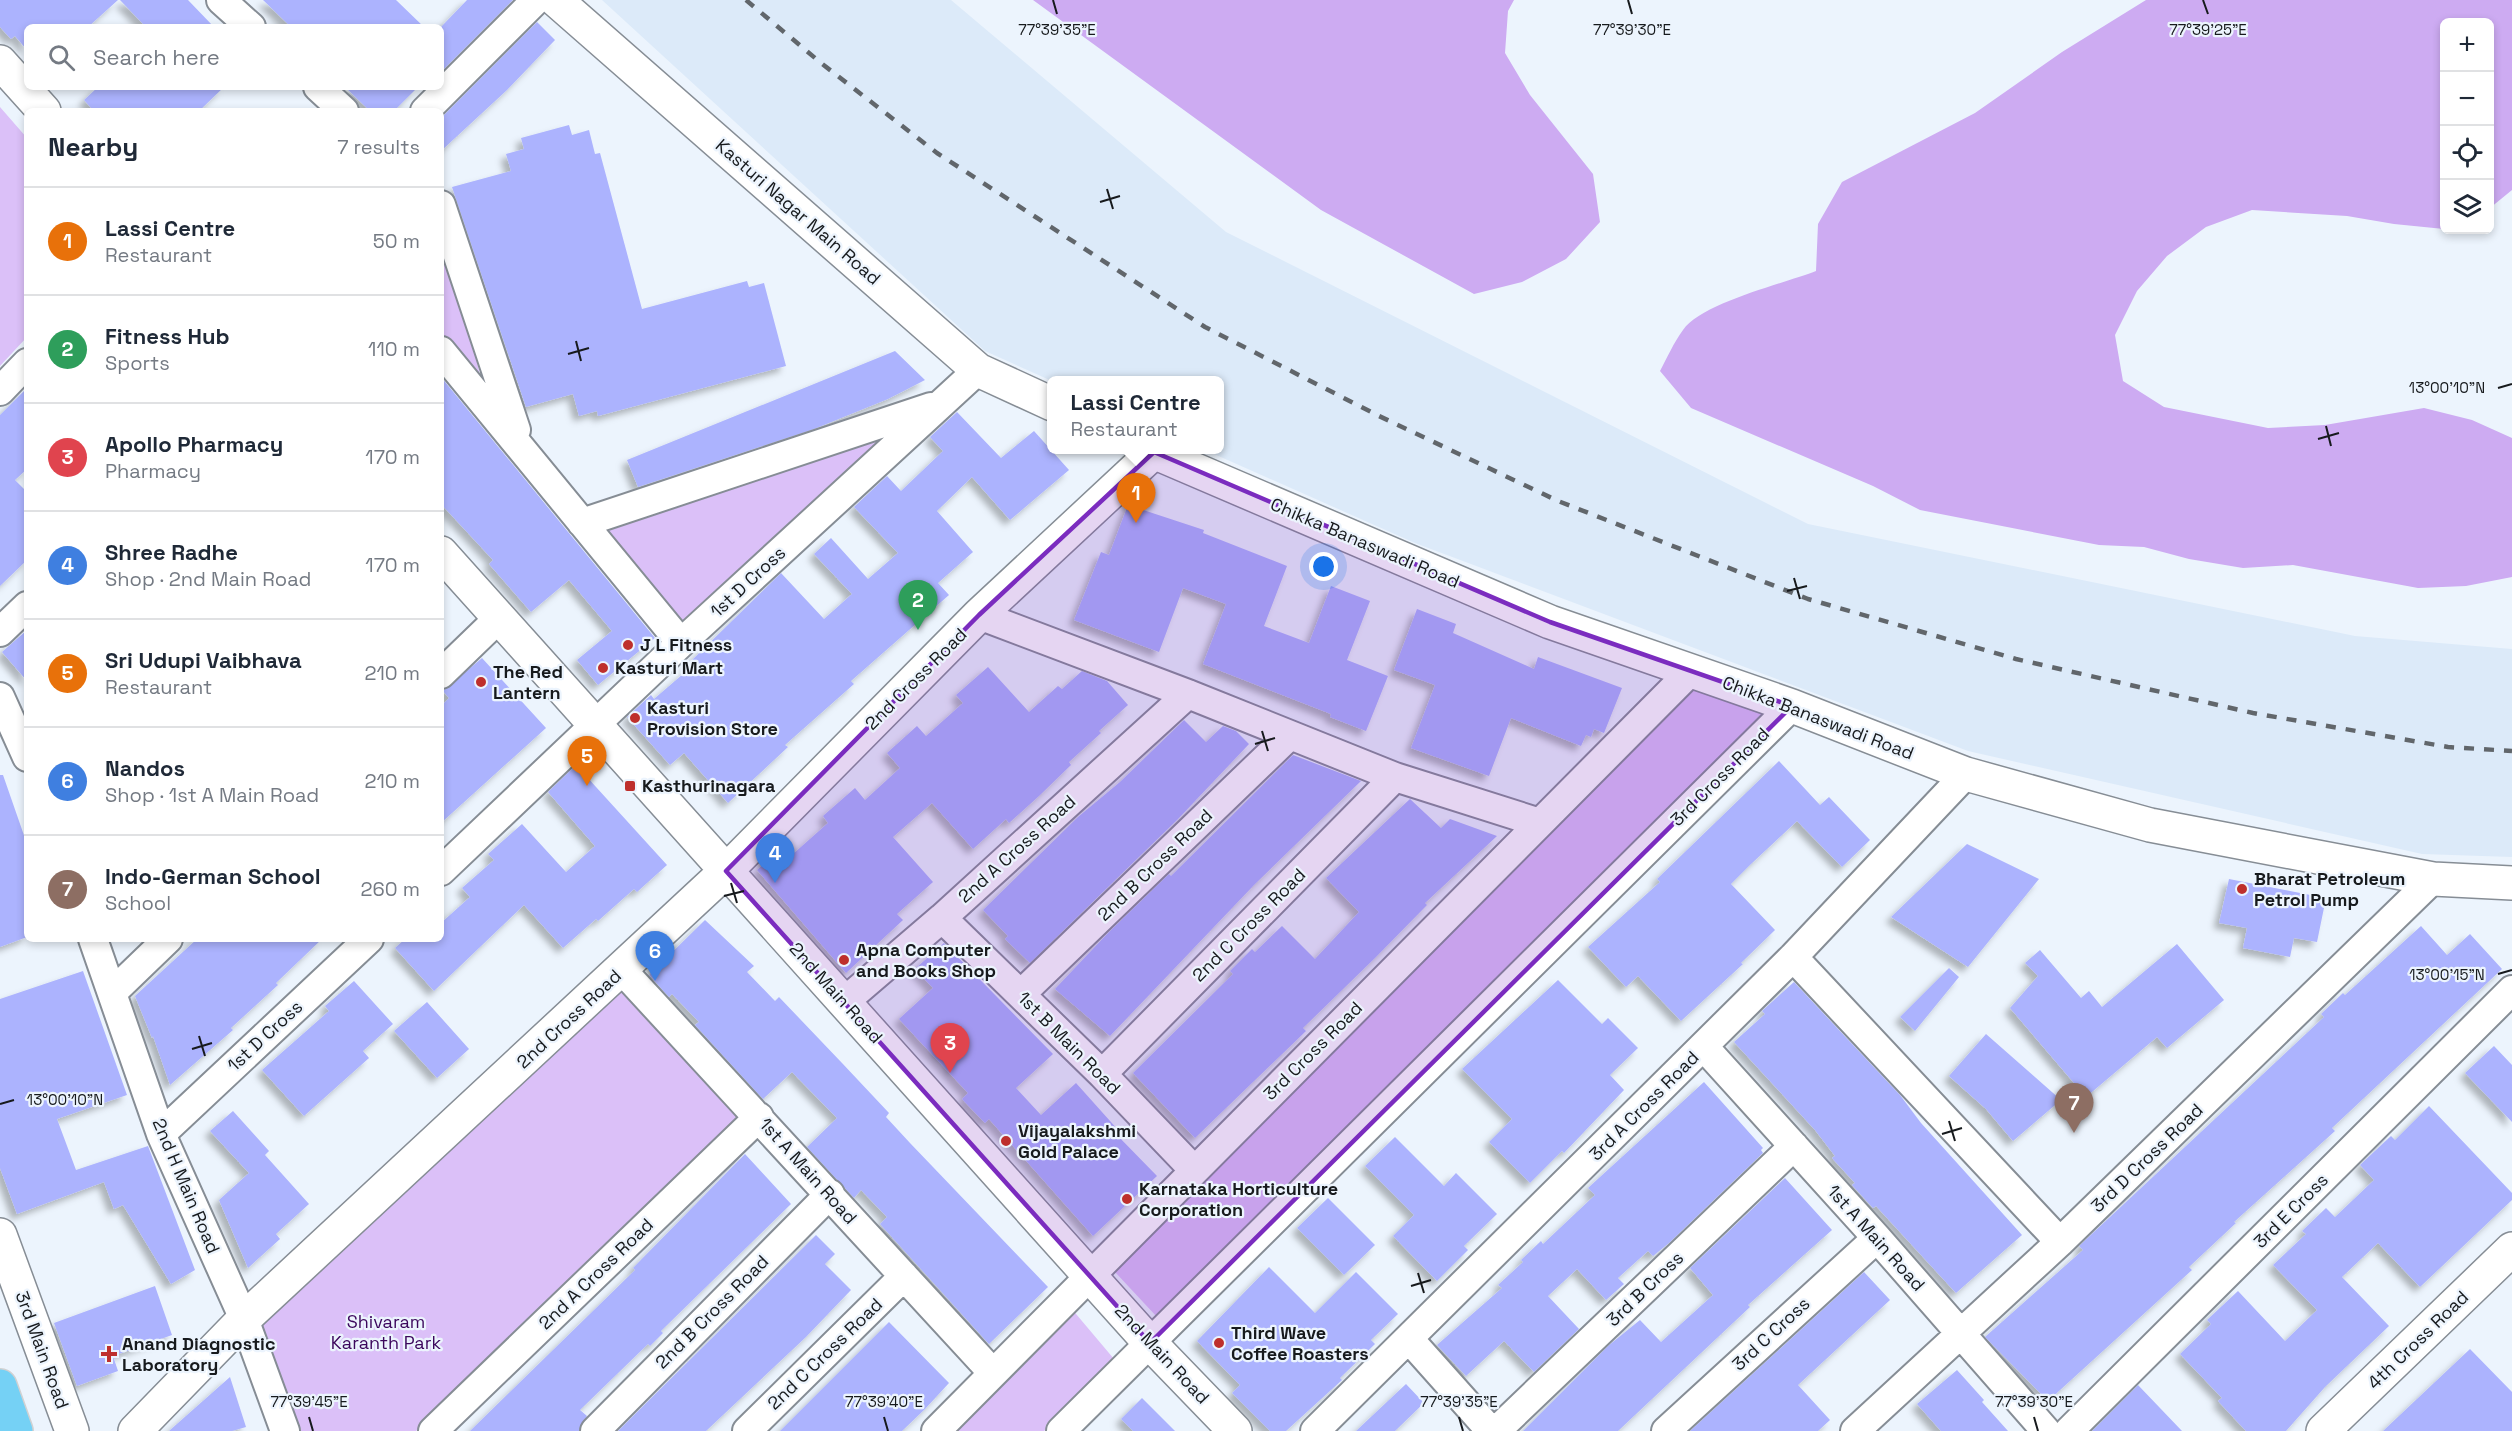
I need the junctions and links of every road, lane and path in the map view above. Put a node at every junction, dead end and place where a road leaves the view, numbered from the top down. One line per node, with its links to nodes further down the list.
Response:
1 (221, 0): 4 (street)
2 (536, 0): 11 (street)
3 (556, 0): 15 (main road, Kasturi Nagar Main Road)
4 (248, 24)
5 (0, 62): 6 (main road)
6 (24, 89)
7 (25, 90): 9 (main road)
8 (321, 90): 10 (street)
9 (41, 108)
10 (341, 108)
11 (428, 108)
12 (444, 214): 19 (street)
13 (444, 355): 19 (street)
14 (24, 366): 16 (street)
15 (978, 370): 17 (main road, Kasturi Nagar Main Road); 18 (street, 1st D Cross)
16 (0, 391)
17 (1047, 402)
18 (942, 404): 22 (street); 28 (street, 1st D Cross)
19 (522, 446): 22 (street)
20 (1148, 454): 25 (main road, 2nd Cross Road)
21 (1158, 454): 30 (main road, Chikka Banaswadi Road)
22 (582, 523): 28 (street)
23 (444, 556): 26 (main road, 2nd Main Road)
24 (24, 609): 27 (street)
25 (979, 615): 31 (street); 41 (main road, 2nd Cross Road)
26 (499, 618): 29 (street); 34 (main road, 2nd Main Road)
27 (0, 632)
28 (681, 643): 34 (street, 1st D Cross)
29 (444, 671)
30 (1691, 671): 33 (main road, Chikka Banaswadi Road); 39 (street, 3rd Cross Road)
31 (1188, 694): 35 (street); 44 (street, 2nd A Cross Road)
32 (0, 697): 36 (street)
33 (1792, 706): 37 (main road, Chikka Banaswadi Road); 70 (street, 3rd Cross Road)
34 (596, 726): 40 (street, 1st D Cross); 41 (main road, 2nd Main Road)
35 (1289, 736): 38 (street); 52 (street, 2nd B Cross Road)
36 (24, 750)
37 (1966, 774): 42 (main road, Chikka Banaswadi Road); 48 (street, 3rd A Cross Road)
38 (1395, 777): 39 (street); 55 (street, 2nd C Cross Road)
39 (1540, 823): 59 (street, 3rd Cross Road)
40 (444, 868)
41 (726, 871): 49 (main road, 2nd Cross Road); 53 (main road, 2nd Main Road)
42 (2433, 879): 43 (main road, Chikka Banaswadi Road); 63 (street, 3rd D Cross Road)
43 (2512, 883)
44 (942, 918): 52 (street, 1st B Main Road); 53 (street, 2nd A Cross Road)
45 (94, 942): 51 (street, 2nd H Main Road)
46 (165, 942): 51 (street)
47 (366, 942): 57 (street, 1st D Cross)
48 (1793, 957): 54 (street, 3rd A Cross Road); 63 (street)
49 (622, 970): 56 (street, 1st A Main Road); 67 (main road, 2nd Cross Road)
50 (2512, 990): 89 (street, 3rd E Cross)
51 (113, 992): 57 (street, 2nd H Main Road)
52 (1021, 994): 55 (street, 1st B Main Road)
53 (844, 1002): 65 (main road, 2nd Main Road)
54 (1704, 1047): 58 (street, 1st A Main Road); 69 (street, 3rd A Cross Road)
55 (1102, 1074): 59 (street, 1st B Main Road)
56 (759, 1117): 60 (street, 1st A Main Road); 77 (street, 2nd A Cross Road)
57 (161, 1134): 67 (street, 2nd H Main Road)
58 (1794, 1146): 62 (street, 1st A Main Road); 85 (street, 3rd B Cross)
59 (1194, 1170): 65 (street, 3rd Cross Road)
60 (830, 1194): 66 (street, 1st A Main Road); 78 (street, 2nd B Cross Road)
61 (0, 1235): 74 (main road, 3rd Main Road)
62 (1877, 1238): 68 (street, 1st A Main Road); 86 (street, 3rd C Cross)
63 (2060, 1242): 68 (street, 3rd D Cross Road)
64 (2512, 1249): 90 (main road, 4th Cross Road)
65 (1090, 1275): 70 (main road, 2nd Main Road); 71 (street, 3rd Cross Road)
66 (904, 1276): 71 (street, 1st A Main Road); 79 (street, 2nd C Cross Road)
67 (244, 1319): 75 (main road, 2nd Cross Road); 76 (street, 2nd H Main Road)
68 (1960, 1333): 87 (street, 3rd D Cross Road); 88 (street, 1st A Main Road)
69 (1409, 1339): 83 (street, 3rd A Cross Road); 84 (street)
70 (1150, 1343): 81 (street, 3rd Cross Road); 82 (main road, 2nd Main Road)
71 (993, 1373): 80 (street, 3rd Cross Road)
72 (0, 1386): 73 (highway)
73 (16, 1431)
74 (72, 1431)
75 (135, 1431)
76 (285, 1431)
77 (433, 1431)
78 (595, 1431)
79 (747, 1431)
80 (936, 1431)
81 (1061, 1431)
82 (1235, 1431)
83 (1316, 1431)
84 (1491, 1431)
85 (1496, 1431)
86 (1666, 1431)
87 (1855, 1431)
88 (2046, 1431)
89 (2069, 1431)
90 (2323, 1431)

